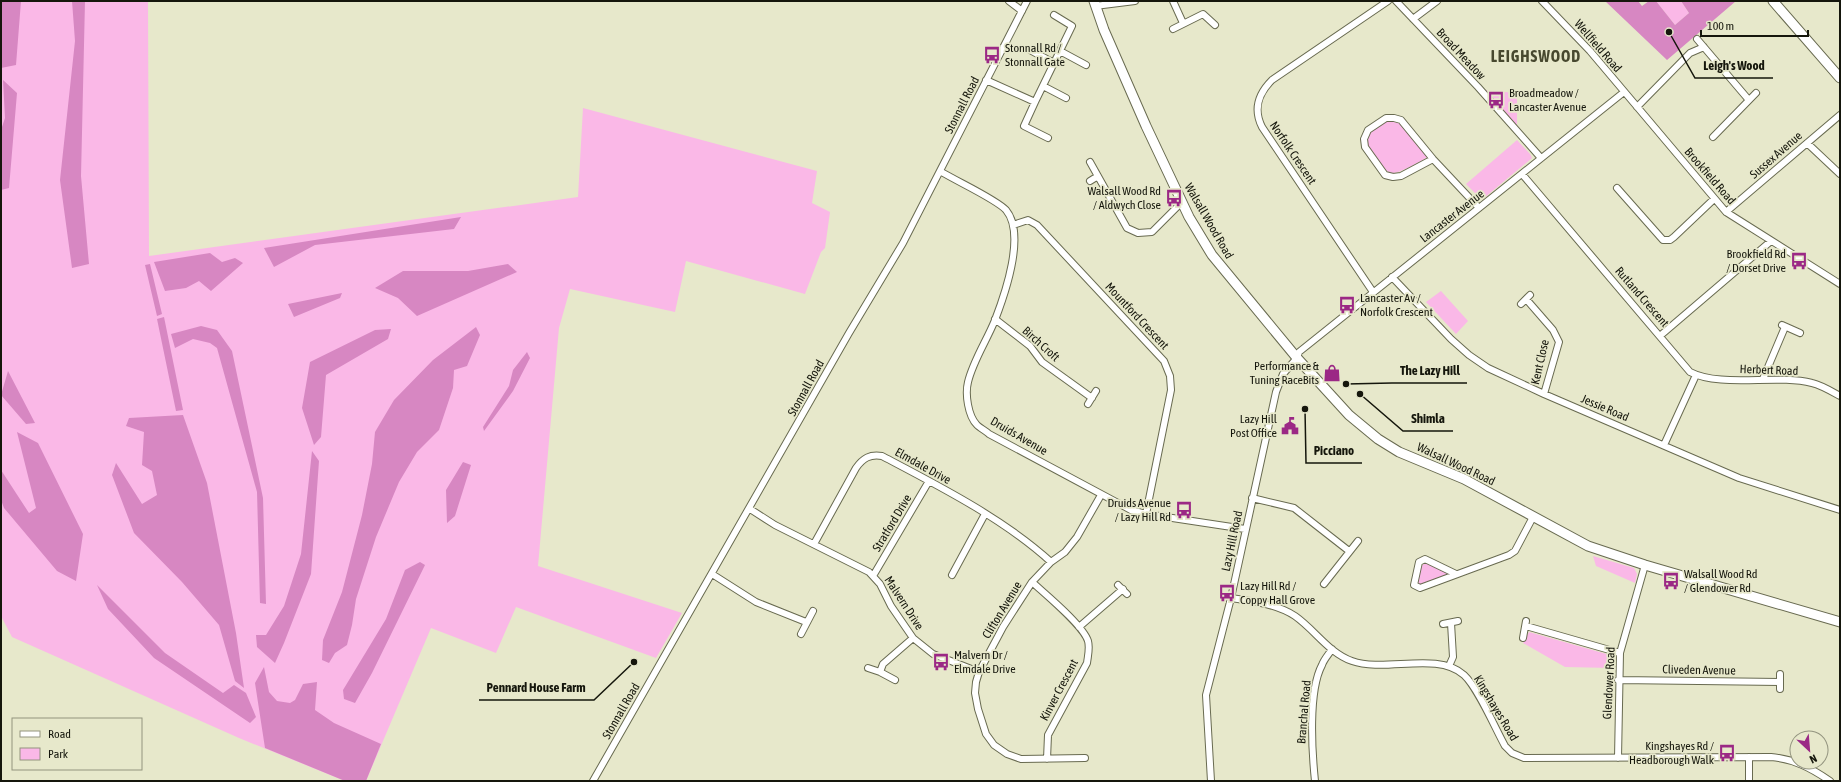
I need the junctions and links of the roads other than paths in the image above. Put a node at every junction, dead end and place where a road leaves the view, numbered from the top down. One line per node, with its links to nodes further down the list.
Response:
1 (1009, 1): 11 (street)
2 (1027, 1): 11 (street, Stonnall Road)
3 (1135, 1): 10 (street)
4 (1173, 1): 14 (street)
5 (1388, 1): 55 (street, Norfolk Crescent)
6 (1396, 1): 13 (street, Broad Meadow)
7 (1437, 1): 13 (street)
8 (1542, 1): 26 (street, Wellfield Road)
9 (1773, 1): 23 (street)
10 (1095, 4): 48 (street, Walsall Wood Road)
11 (1022, 11): 24 (street, Stonnall Road)
12 (1054, 15): 20 (street)
13 (1413, 19): 38 (street, Broad Meadow)
14 (1183, 23): 15 (street); 16 (street)
15 (1215, 24)
16 (1173, 29)
17 (1697, 39): 18 (street)
18 (1704, 47): 29 (street); 31 (street)
19 (1030, 50): 21 (street)
20 (1060, 51): 21 (street); 22 (street)
21 (1054, 63): 25 (street)
22 (1086, 65)
23 (1840, 78)
24 (986, 80): 30 (street); 41 (street, Stonnall Road)
25 (1043, 86): 28 (street); 30 (street)
26 (1624, 92): 31 (street, Wellfield Road); 38 (street, Lancaster Avenue)
27 (1756, 93): 29 (street)
28 (1066, 98)
29 (1748, 99): 34 (street)
30 (1035, 102): 36 (street)
31 (1637, 108): 47 (street, Brookfield Road)
32 (1840, 115): 37 (street, Sussex Avenue)
33 (1714, 124): 34 (street)
34 (1720, 130): 35 (street)
35 (1713, 137)
36 (1048, 138)
37 (1807, 143): 43 (street); 50 (street, Sussex Avenue)
38 (1541, 158): 42 (street, Lancaster Avenue)
39 (1434, 159): 39 (street); 49 (street)
40 (1090, 162): 44 (street)
41 (940, 171): 51 (street, Druids Avenue); 72 (street, Stonnall Road)
42 (1522, 174): 49 (street, Lancaster Avenue); 59 (street, Rutland Crescent)
43 (1840, 174)
44 (1098, 176): 45 (street); 48 (street)
45 (1090, 181)
46 (1617, 188): 47 (street)
47 (1714, 199): 50 (street, Brookfield Road)
48 (1182, 202): 60 (street, Walsall Wood Road)
49 (1479, 208): 53 (street, Lancaster Avenue)
50 (1726, 212): 52 (street, Brookfield Road)
51 (1013, 224): 57 (street, Druids Avenue); 75 (street, Mountford Crescent)
52 (1771, 241): 54 (street, Brookfield Road); 59 (street)
53 (1392, 277): 55 (street, Lancaster Avenue); 64 (street, Jessie Road)
54 (1840, 284)
55 (1373, 292): 60 (street, Lancaster Avenue)
56 (1520, 304): 64 (street, Kent Close)
57 (995, 319): 66 (street, Birch Croft); 70 (street, Druids Avenue)
58 (1800, 333): 62 (street)
59 (1661, 335): 61 (street, Rutland Crescent)
60 (1296, 358): 71 (street, Lazy Hill Road); 76 (street, Walsall Wood Road)
61 (1696, 374): 62 (street, Herbert Road); 68 (street)
62 (1763, 379): 65 (street, Herbert Road)
63 (1096, 390): 66 (street)
64 (1544, 394): 68 (street, Jessie Road)
65 (1840, 396)
66 (1092, 398): 67 (street)
67 (1088, 404)
68 (1664, 445): 73 (street, Jessie Road)
69 (929, 481): 74 (street, Elmdale Drive); 79 (street, Elmdale Drive); 86 (street, Stratford Drive)
70 (1101, 495): 75 (street, Druids Avenue); 81 (street, Clifton Avenue)
71 (1252, 498): 77 (street, Lazy Hill Road); 80 (street)
72 (750, 509): 79 (street, Malvern Drive); 84 (street, Stonnall Road)
73 (1840, 510)
74 (984, 514): 81 (street, Elmdale Drive); 83 (street)
75 (1146, 514): 77 (street, Druids Avenue)
76 (1533, 516): 82 (street, Walsall Wood Road); 85 (street)
77 (1245, 529): 90 (street, Lazy Hill Road)
78 (1358, 541): 80 (street)
79 (814, 544): 86 (street, Malvern Drive)
80 (1349, 551): 88 (street)
81 (1051, 562): 87 (street, Clifton Avenue)
82 (1645, 565): 94 (street, Walsall Wood Road); 102 (street, Glendower Road)
83 (951, 570)
84 (712, 574): 93 (street); 114 (street, Stonnall Road)
85 (1456, 574): 85 (street)
86 (873, 576): 99 (street, Malvern Drive)
87 (1032, 582): 97 (street, Kinver Crescent); 106 (street, Clifton Avenue)
88 (1324, 584)
89 (1118, 585): 97 (street)
90 (1231, 598): 101 (street); 115 (street, Lazy Hill Road)
91 (813, 612): 93 (street)
92 (1458, 621): 95 (street)
93 (806, 622): 98 (street)
94 (1840, 622)
95 (1451, 623): 96 (street); 103 (street)
96 (1443, 624)
97 (1079, 627): 113 (street, Kinver Crescent)
98 (801, 634)
99 (913, 638): 105 (street); 106 (street, Malvern Drive)
100 (1523, 638): 102 (street)
101 (1332, 650): 103 (street); 116 (street, Branchal Road)
102 (1620, 653): 109 (street, Glendower Road)
103 (1449, 666): 112 (street, Kingshayes Road)
104 (868, 668): 105 (street)
105 (880, 672): 108 (street)
106 (978, 672): 113 (street, Clifton Avenue)
107 (1780, 674): 109 (street, Cliveden Avenue)
108 (895, 680)
109 (1618, 680): 112 (street, Glendower Road)
110 (1749, 757): 112 (street, Kingshayes Road); 117 (street); 118 (street, Kingshayes Road)
111 (1085, 758): 113 (street, Clifton Avenue)
112 (1618, 758)
113 (1047, 759)
114 (593, 781)
115 (1211, 781)
116 (1315, 781)
117 (1749, 781)
118 (1830, 781)

